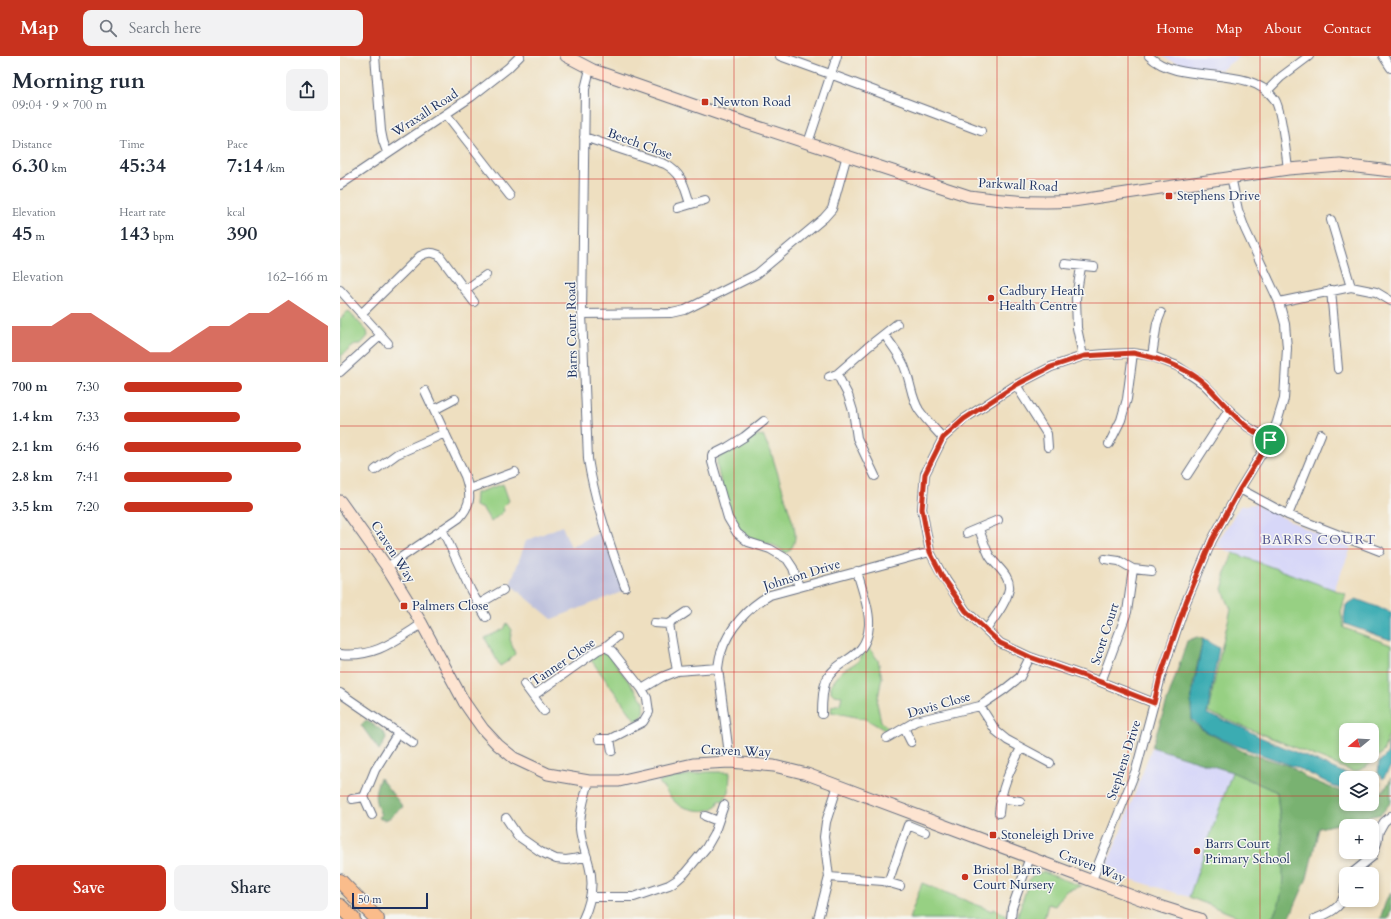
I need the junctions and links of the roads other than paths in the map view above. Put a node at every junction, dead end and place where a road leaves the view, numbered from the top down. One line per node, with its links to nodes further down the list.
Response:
1 (375, 56): 17 (street)
2 (520, 56): 13 (street, Wraxall Road)
3 (566, 56): 10 (street, Parkwall Road)
4 (780, 56): 11 (street)
5 (837, 56): 11 (street)
6 (1149, 56): 12 (street)
7 (1309, 56): 12 (street)
8 (1382, 56): 9 (street)
9 (1391, 68)
10 (590, 69): 15 (street, Barrs Court Road); 16 (street, Parkwall Road)
11 (830, 74): 14 (street); 16 (street)
12 (1266, 92): 19 (street)
13 (446, 114): 17 (street, Wraxall Road); 23 (street)
14 (981, 131)
15 (584, 137): 25 (street, Beech Close); 41 (street, Barrs Court Road)
16 (808, 143): 18 (street, Parkwall Road)
17 (388, 152): 22 (street, Wraxall Road)
18 (847, 155): 21 (street, Parkwall Road); 41 (street)
19 (1288, 168): 20 (street, Parkwall Road); 21 (street, Parkwall Road)
20 (1391, 171)
21 (1231, 176): 38 (street, Stephens Drive)
22 (340, 184)
23 (510, 196)
24 (705, 200): 25 (street)
25 (690, 204): 26 (street)
26 (678, 208)
27 (1331, 220): 32 (street)
28 (1065, 264): 29 (street)
29 (1080, 266): 30 (street); 47 (street)
30 (1094, 267)
31 (486, 275): 34 (street)
32 (1350, 286): 35 (street); 36 (street)
33 (340, 290): 40 (street)
34 (465, 290): 37 (street); 40 (street)
35 (1331, 290): 38 (street); 49 (street)
36 (1391, 301)
37 (474, 302)
38 (1279, 302): 60 (street, Stephens Drive)
39 (1161, 312): 48 (street)
40 (361, 314): 44 (street)
41 (582, 314): 82 (street, Barrs Court Road)
42 (897, 324): 43 (street)
43 (884, 334): 59 (street); 66 (street)
44 (380, 336): 45 (street); 50 (street)
45 (388, 343)
46 (1133, 353): 47 (street); 48 (street); 61 (street)
47 (1084, 356): 51 (street)
48 (1152, 356): 55 (street)
49 (1338, 369)
50 (340, 372)
51 (1016, 385): 59 (street); 62 (street)
52 (425, 391): 54 (street)
53 (455, 399): 54 (street)
54 (434, 410): 57 (street)
55 (1229, 410): 60 (street); 65 (street)
56 (764, 421): 83 (street)
57 (445, 433): 63 (street); 67 (street)
58 (1321, 434): 70 (street)
59 (943, 438): 76 (street)
60 (1270, 440): 68 (street, Stephens Drive)
61 (1109, 444)
62 (1048, 447)
63 (375, 470)
64 (515, 472): 67 (street)
65 (1187, 475)
66 (875, 476)
67 (469, 489): 72 (street)
68 (1240, 489): 70 (street); 103 (street, Stephens Drive)
69 (340, 501): 78 (street, Craven Way)
70 (1288, 515): 75 (street)
71 (998, 520): 73 (street)
72 (442, 529): 78 (street); 85 (street)
73 (979, 529): 74 (street); 91 (street)
74 (967, 533)
75 (1380, 551)
76 (930, 552): 80 (street, Johnson Drive); 91 (street)
77 (1105, 559): 79 (street)
78 (387, 567): 89 (street, Craven Way)
79 (1133, 569): 81 (street); 98 (street, Scott Court)
80 (857, 571): 83 (street, Johnson Drive); 106 (street)
81 (1151, 571)
82 (625, 587)
83 (799, 587): 96 (street, Johnson Drive)
84 (503, 590): 85 (street)
85 (479, 604): 87 (street)
86 (687, 612): 90 (street)
87 (486, 617)
88 (654, 623): 90 (street)
89 (422, 624): 94 (street); 118 (street, Craven Way)
90 (669, 624): 97 (street)
91 (986, 630): 95 (street)
92 (617, 636): 93 (street, Tanner Close)
93 (605, 647): 100 (street, Tanner Close); 102 (street, Tanner Close)
94 (340, 654)
95 (1030, 657): 98 (street); 104 (street, Davis Close)
96 (718, 668): 97 (street); 116 (street, Johnson Drive)
97 (678, 671): 100 (street)
98 (1101, 682): 103 (street)
99 (524, 684): 102 (street, Tanner Close)
100 (642, 689): 111 (street, Tanner Close)
101 (340, 693): 108 (street)
102 (533, 696): 105 (street, Tanner Close)
103 (1154, 703): 137 (street, Stephens Drive)
104 (980, 706): 107 (street, Davis Close); 114 (street, Davis Close)
105 (544, 711)
106 (822, 714)
107 (904, 728): 109 (street, Davis Close); 112 (street, Davis Close)
108 (398, 733): 113 (street); 120 (street)
109 (887, 738)
110 (599, 739): 111 (street)
111 (610, 739): 115 (street)
112 (911, 742)
113 (413, 743)
114 (1021, 748): 117 (street, Davis Close); 121 (street)
115 (612, 751)
116 (730, 762): 118 (street, Craven Way); 119 (street, Craven Way)
117 (1050, 763)
118 (589, 781): 132 (street)
119 (838, 785): 133 (street, Craven Way); 135 (street)
120 (364, 797): 122 (street); 126 (street)
121 (1000, 798): 123 (street); 125 (street)
122 (352, 799)
123 (1020, 801)
124 (724, 805): 130 (street)
125 (999, 813)
126 (372, 815)
127 (705, 816): 130 (street)
128 (1391, 816): 134 (street)
129 (506, 818): 132 (street)
130 (718, 821): 140 (street)
131 (925, 832): 138 (street)
132 (587, 858): 140 (street)
133 (1030, 858): 137 (street, Craven Way); 147 (street)
134 (1360, 867)
135 (829, 877): 138 (street); 146 (street)
136 (340, 880): 144 (highway)
137 (1092, 880): 148 (street, Craven Way)
138 (888, 883): 139 (street)
139 (900, 886)
140 (591, 897): 145 (street)
141 (1339, 904): 149 (street)
142 (340, 906): 143 (highway)
143 (353, 919)
144 (377, 919)
145 (583, 919)
146 (818, 919)
147 (1011, 919)
148 (1200, 919)
149 (1315, 919)

